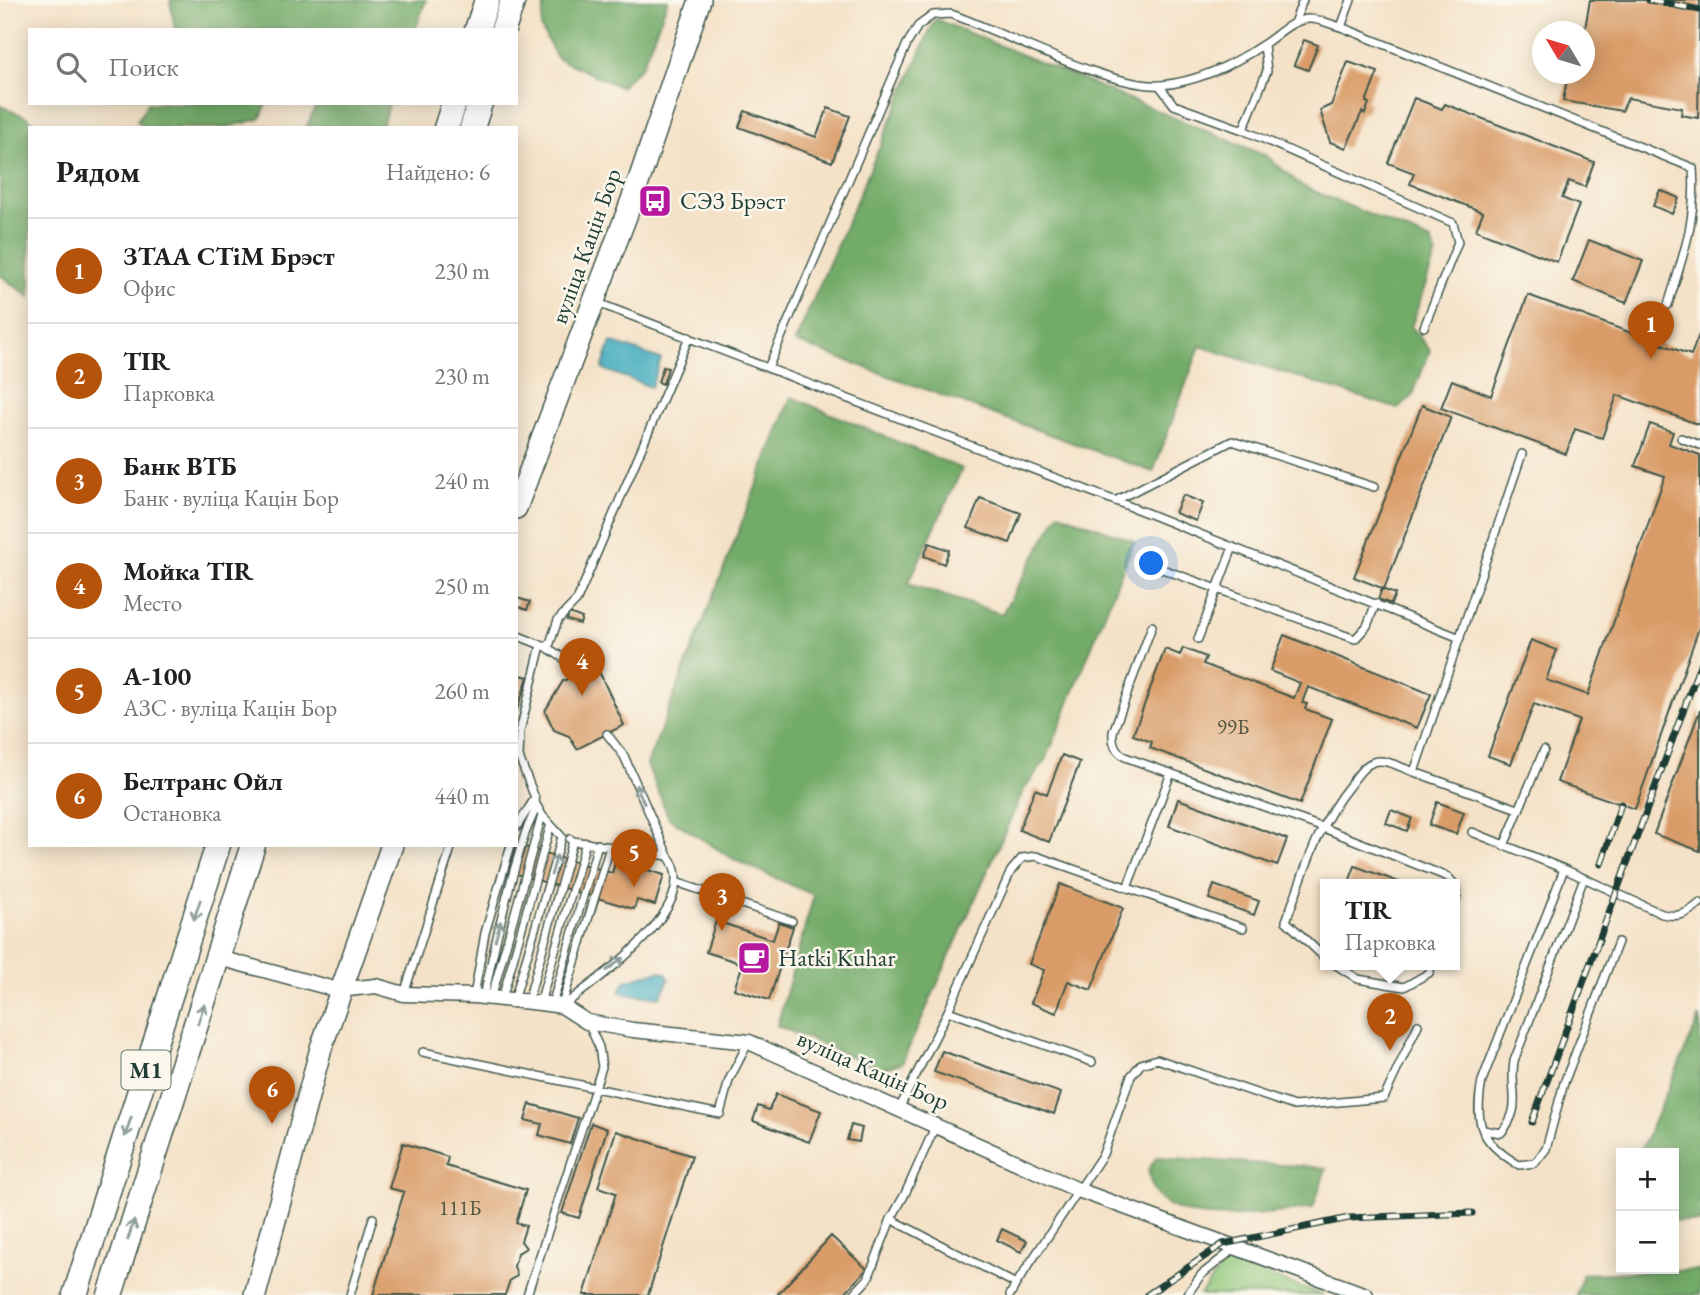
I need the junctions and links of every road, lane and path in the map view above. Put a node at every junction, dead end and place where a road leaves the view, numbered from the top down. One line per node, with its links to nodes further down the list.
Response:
1 (487, 0): 8 (highway)
2 (513, 0): 9 (highway)
3 (700, 0): 17 (main road, вуліца Кацін Бор)
4 (1303, 0): 6 (lane)
5 (1350, 0): 7 (lane)
6 (1294, 23): 7 (lane); 10 (lane)
7 (1341, 27): 18 (lane)
8 (478, 28)
9 (504, 28)
10 (1264, 45): 11 (lane); 16 (lane)
11 (1159, 85): 16 (lane); 21 (lane)
12 (453, 105): 14 (highway)
13 (479, 105): 15 (highway)
14 (447, 126)
15 (473, 126)
16 (1243, 130): 19 (lane)
17 (594, 301): 20 (lane); 27 (main road, вуліца Кацін Бор)
18 (1668, 305)
19 (1424, 327)
20 (689, 337): 21 (lane); 36 (lane)
21 (768, 368): 26 (lane)
22 (1681, 438): 23 (lane)
23 (1700, 445)
24 (1522, 454): 34 (lane)
25 (1374, 487): 26 (lane)
26 (1115, 501): 28 (lane)
27 (518, 503)
28 (1233, 547): 30 (lane); 31 (lane)
29 (1143, 562): 30 (lane)
30 (1217, 588): 31 (lane); 35 (lane)
31 (1376, 603): 34 (lane)
32 (1152, 626): 41 (lane)
33 (518, 636): 36 (lane)
34 (1460, 638): 40 (lane)
35 (1198, 639)
36 (545, 646): 37 (lane); 42 (lane)
37 (579, 674)
38 (607, 734): 60 (lane, one-way to 38)
39 (1544, 750): 43 (lane)
40 (1414, 772): 43 (lane); 47 (lane)
41 (1171, 773): 47 (lane); 65 (lane)
42 (536, 802): 44 (lane); 45 (lane); 76 (lane, one-way to 42)
43 (1518, 809): 53 (lane)
44 (542, 815): 46 (lane); 76 (lane)
45 (518, 825)
46 (550, 827): 49 (lane); 76 (lane)
47 (1321, 827): 63 (lane); 70 (lane)
48 (1472, 832): 53 (lane)
49 (562, 837): 50 (lane); 76 (lane, one-way to 49)
50 (573, 841): 51 (lane); 76 (lane)
51 (586, 842): 52 (lane); 76 (lane)
52 (598, 844): 59 (lane); 76 (lane)
53 (1504, 846): 61 (lane)
54 (217, 847): 92 (highway, М1, one-way to 92)
55 (252, 847): 71 (highway, М1)
56 (391, 847): 74 (main road)
57 (451, 847): 75 (lane)
58 (510, 847): 76 (lane)
59 (610, 847): 60 (lane); 76 (lane)
60 (668, 856): 64 (lane)
61 (1564, 869): 62 (lane); 86 (lane)
62 (1584, 878): 66 (lane); 86 (lane)
63 (1450, 879)
64 (676, 882): 67 (lane); 76 (lane, one-way to 64)
65 (1127, 888): 68 (lane); 77 (lane)
66 (1700, 903)
67 (792, 921)
68 (1243, 928)
69 (1618, 942): 86 (lane)
70 (1320, 953)
71 (219, 958): 74 (street); 93 (highway, М1, one-way to 71)
72 (1344, 970): 73 (lane)
73 (1430, 970)
74 (338, 990): 75 (street); 94 (main road)
75 (404, 994): 76 (street)
76 (516, 1001): 78 (street, вуліца Кацін Бор)
77 (948, 1012): 82 (lane); 84 (lane)
78 (587, 1022): 80 (street, вуліца Кацін Бор); 83 (lane)
79 (1418, 1024): 87 (lane)
80 (749, 1042): 83 (lane); 84 (street, вуліца Кацін Бор)
81 (423, 1052): 83 (lane)
82 (1092, 1062)
83 (596, 1087): 96 (lane)
84 (898, 1111): 85 (street, вуліца Кацін Бор)
85 (935, 1127): 87 (street, вуліца Кацін Бор); 89 (lane)
86 (1483, 1130)
87 (1078, 1190): 90 (street, вуліца Кацін Бор); 91 (lane)
88 (373, 1218): 95 (lane)
89 (891, 1219): 91 (lane); 97 (lane)
90 (1235, 1248): 99 (lane); 100 (street, вуліца Кацін Бор)
91 (1016, 1284): 98 (lane)
92 (75, 1295)
93 (110, 1295)
94 (255, 1295)
95 (351, 1295)
96 (527, 1295)
97 (853, 1295)
98 (1010, 1295)
99 (1187, 1295)
100 (1366, 1295)

